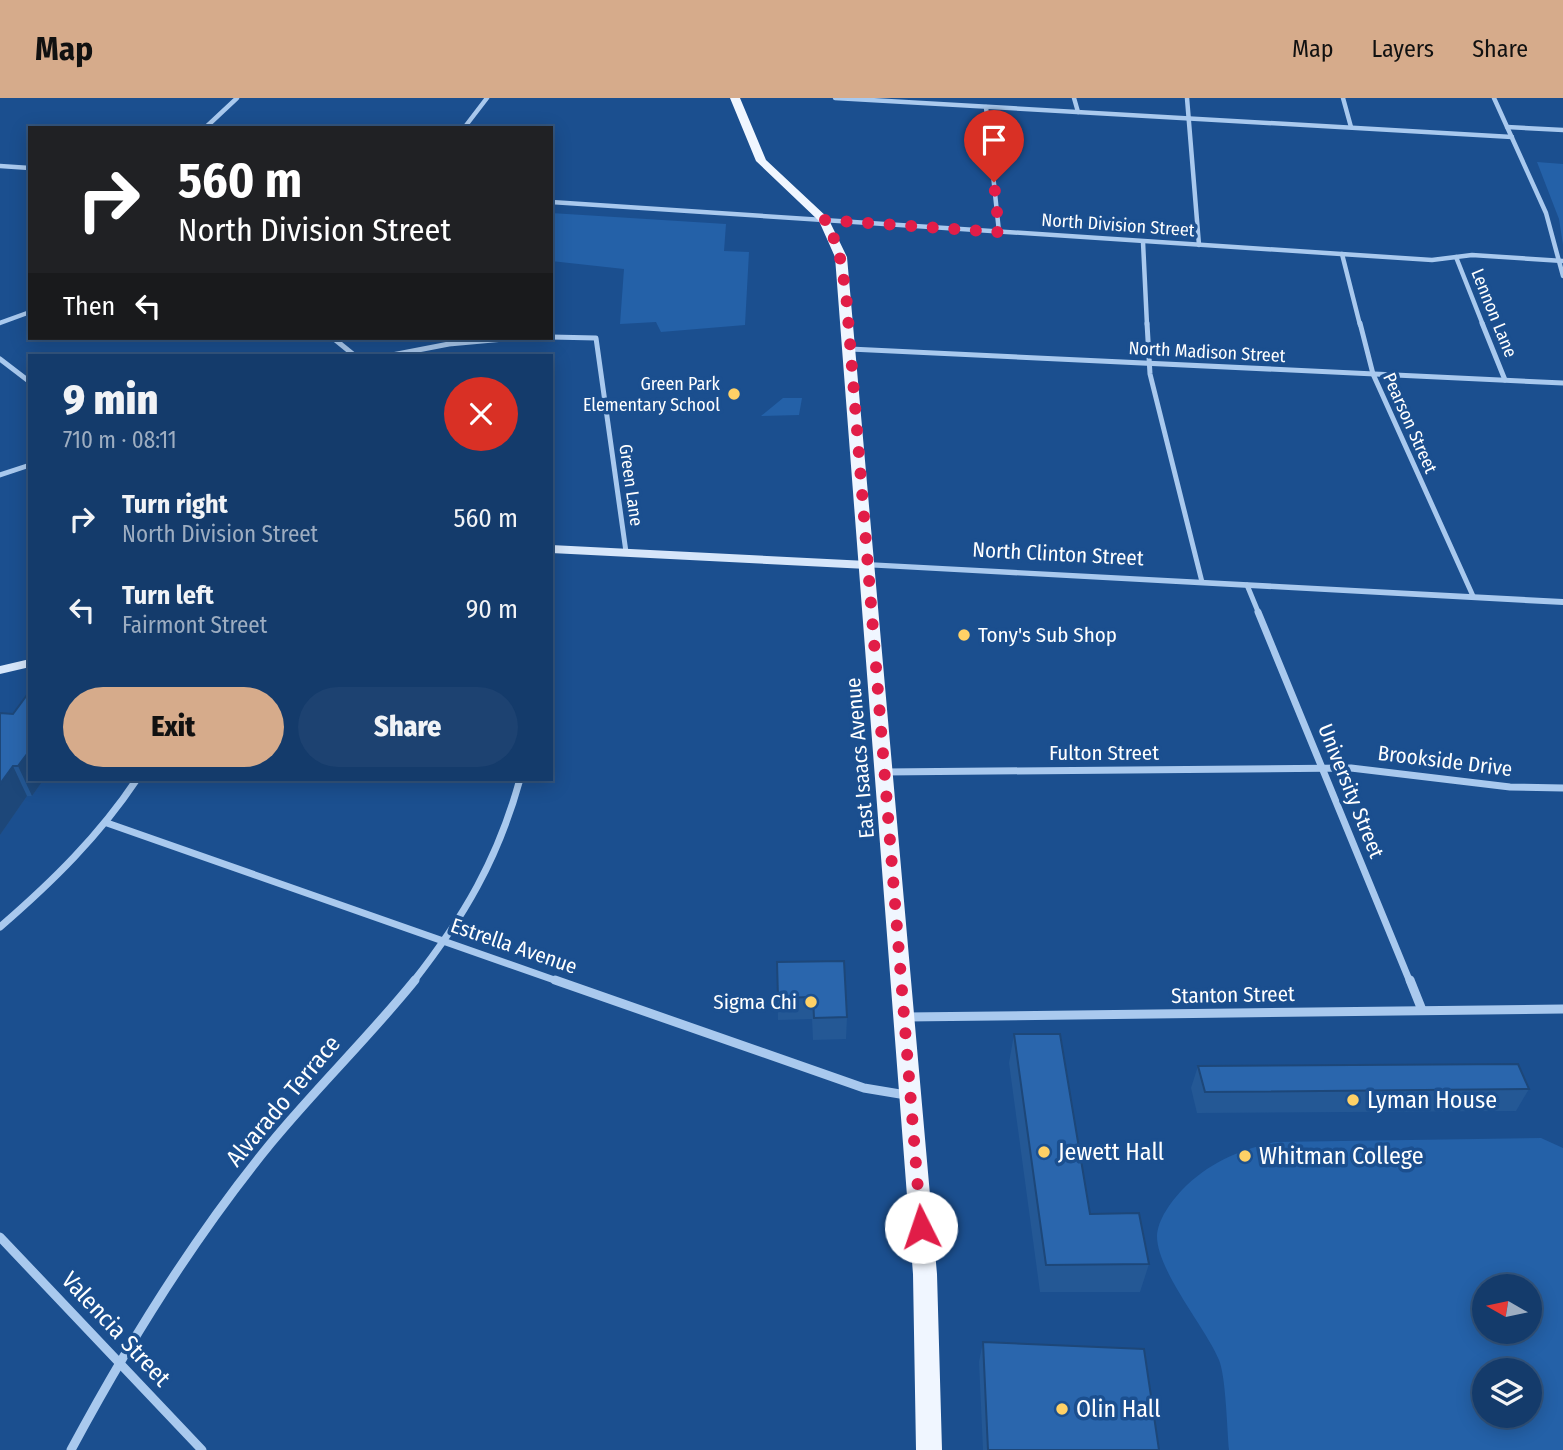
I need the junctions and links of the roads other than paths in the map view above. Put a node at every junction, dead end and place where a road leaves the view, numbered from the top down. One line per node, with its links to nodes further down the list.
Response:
1 (237, 98): 12 (street)
2 (487, 98): 13 (street)
3 (736, 98): 21 (main road, East Isaacs Avenue)
4 (835, 98): 9 (street)
5 (1074, 98): 10 (street)
6 (1187, 98): 11 (street)
7 (1343, 98): 14 (street)
8 (1494, 98): 15 (street)
9 (986, 107): 10 (street); 22 (street)
10 (1078, 112): 11 (street)
11 (1188, 118): 14 (street); 24 (street)
12 (207, 126)
13 (466, 126)
14 (1351, 127): 17 (street)
15 (1507, 127): 16 (street); 17 (street)
16 (1563, 130)
17 (1512, 137): 27 (street)
18 (0, 166): 19 (street)
19 (28, 168)
20 (553, 202): 21 (street, North Division Street)
21 (824, 220): 22 (street, North Division Street); 34 (main road, East Isaacs Avenue)
22 (999, 232): 23 (street, North Division Street)
23 (1143, 242): 24 (street, North Division Street); 38 (street)
24 (1199, 245): 25 (street, North Division Street)
25 (1342, 254): 26 (street, North Division Street); 39 (street, Pearson Street)
26 (1456, 257): 27 (street, North Division Street); 41 (street, Lennon Lane)
27 (1560, 261): 28 (street)
28 (1563, 276)
29 (28, 313): 30 (street)
30 (0, 323)
31 (553, 337): 46 (street, Green Lane)
32 (335, 340): 35 (street)
33 (492, 340): 36 (street)
34 (850, 349): 38 (street, North Madison Street); 47 (main road, East Isaacs Avenue)
35 (353, 354)
36 (397, 354)
37 (0, 359): 40 (street)
38 (1148, 363): 39 (street, North Madison Street); 48 (street)
39 (1373, 374): 41 (street, North Madison Street); 50 (street, Pearson Street)
40 (28, 380)
41 (1505, 380): 42 (street, North Madison Street)
42 (1563, 383)
43 (28, 466): 44 (street)
44 (0, 475)
45 (553, 549): 46 (main road, North Clinton Street)
46 (626, 552): 47 (main road, North Clinton Street)
47 (867, 565): 48 (street, North Clinton Street); 55 (main road, East Isaacs Avenue)
48 (1202, 582): 49 (street, North Clinton Street)
49 (1247, 585): 50 (street, North Clinton Street); 54 (street, University Street)
50 (1473, 596): 51 (street, North Clinton Street)
51 (1563, 602)
52 (28, 663): 53 (main road)
53 (0, 670)
54 (1323, 769): 55 (street, Fulton Street); 58 (street, Brookside Drive); 63 (street, University Street)
55 (884, 772): 64 (main road, East Isaacs Avenue)
56 (136, 781): 59 (street)
57 (519, 781): 61 (street, Alvarado Terrace)
58 (1563, 788)
59 (107, 823): 60 (street); 61 (street, Estrella Avenue)
60 (0, 927)
61 (445, 941): 65 (street, Estrella Avenue); 67 (street, Alvarado Terrace)
62 (1563, 1009): 63 (street, Stanton Street)
63 (1422, 1010): 64 (street, Stanton Street)
64 (904, 1017): 65 (main road, East Isaacs Avenue)
65 (910, 1096): 70 (main road, East Isaacs Avenue)
66 (0, 1237): 67 (street, Valencia Street)
67 (120, 1364): 68 (street, Alvarado Terrace); 69 (street, Valencia Street)
68 (71, 1450)
69 (202, 1450)
70 (929, 1450)

